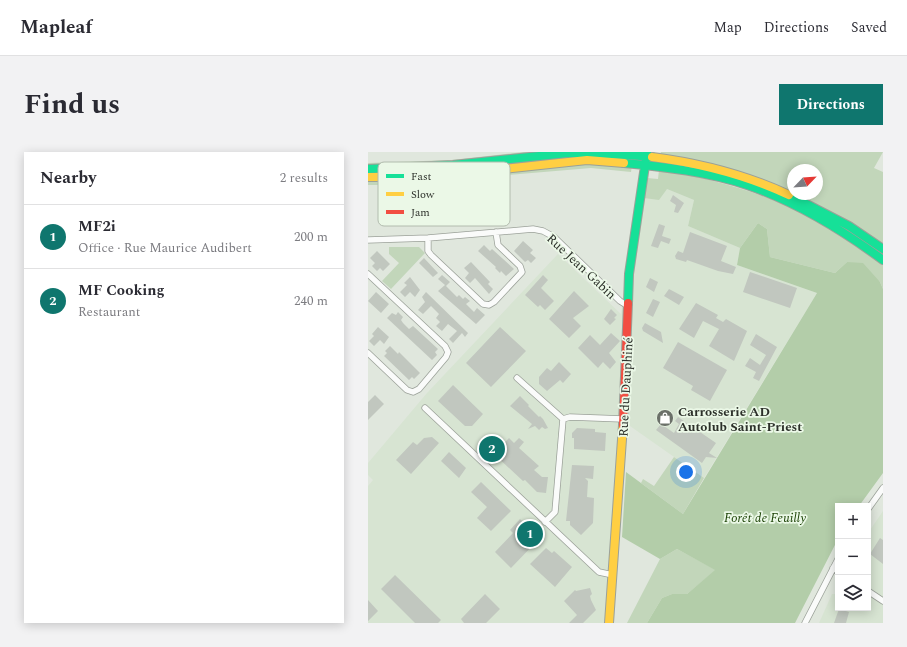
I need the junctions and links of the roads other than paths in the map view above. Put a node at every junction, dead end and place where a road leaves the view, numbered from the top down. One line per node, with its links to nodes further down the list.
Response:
1 (646, 158): 2 (main road); 3 (main road); 9 (main road); 10 (main road); 12 (main road, Rue du Dauphiné)
2 (489, 162)
3 (510, 168)
4 (368, 169): 5 (main road)
5 (378, 169)
6 (496, 232): 7 (street, Rue Jean Gabin); 7 (street); 12 (street, Rue Jean Gabin)
7 (428, 238): 8 (street, Rue Jean Gabin)
8 (368, 240)
9 (883, 249)
10 (883, 260)
11 (368, 274): 13 (street)
12 (628, 306): 17 (main road, Rue du Dauphiné)
13 (368, 353)
14 (517, 378): 16 (street)
15 (425, 408): 20 (street)
16 (563, 419): 17 (street); 20 (street)
17 (623, 419): 22 (main road, Rue du Dauphiné)
18 (883, 488): 19 (street)
19 (871, 505)
20 (545, 522): 22 (street)
21 (835, 569): 26 (street)
22 (613, 576): 25 (main road, Rue du Dauphiné)
23 (871, 593): 24 (street)
24 (883, 601)
25 (609, 623)
26 (805, 623)

